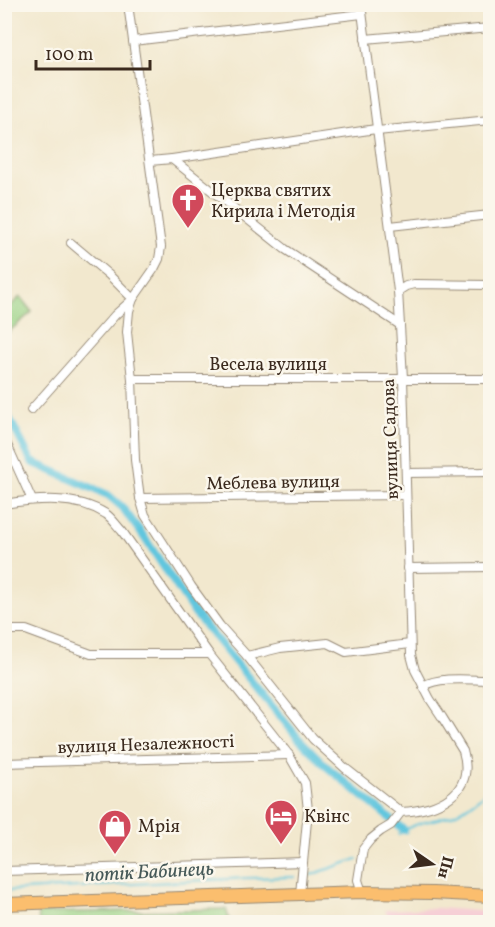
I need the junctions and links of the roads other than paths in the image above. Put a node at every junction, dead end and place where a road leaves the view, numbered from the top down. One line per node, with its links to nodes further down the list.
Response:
1 (128, 4): 6 (street)
2 (361, 4): 3 (street, вулиця Садова)
3 (362, 14): 5 (street, вулиця Садова); 6 (street)
4 (490, 28): 5 (street)
5 (365, 39): 8 (street, вулиця Садова)
6 (133, 41): 10 (street)
7 (490, 120): 8 (street)
8 (377, 130): 9 (street); 12 (street, вулиця Садова)
9 (172, 159): 10 (street); 17 (street)
10 (150, 161): 16 (street)
11 (490, 215): 12 (street)
12 (390, 226): 15 (street, вулиця Садова)
13 (72, 243): 16 (street)
14 (490, 285): 15 (street)
15 (398, 291): 17 (street, вулиця Садова)
16 (133, 299): 19 (street); 21 (street)
17 (400, 325): 18 (street, вулиця Садова)
18 (403, 378): 19 (street, Весела вулиця); 20 (street, Весела вулиця); 24 (street, вулиця Садова)
19 (132, 379): 26 (street)
20 (490, 379)
21 (31, 410)
22 (4, 438): 27 (street)
23 (490, 472): 24 (street)
24 (406, 473): 25 (street, вулиця Садова)
25 (406, 495): 26 (street, Меблева вулиця); 30 (street, вулиця Садова)
26 (140, 498): 34 (street)
27 (32, 500): 28 (street); 33 (street)
28 (4, 504)
29 (490, 567): 30 (street)
30 (408, 568): 32 (street, вулиця Садова)
31 (4, 630): 33 (street)
32 (410, 644): 34 (street); 36 (street, вулиця Садова)
33 (209, 654): 37 (street)
34 (247, 656): 39 (street)
35 (490, 680): 36 (street)
36 (423, 687): 39 (street, вулиця Садова)
37 (289, 755): 38 (street, вулиця Незалежності); 40 (street)
38 (4, 764)
39 (399, 814): 42 (street)
40 (303, 862): 41 (street); 43 (street)
41 (4, 872)
42 (362, 892): 43 (main road); 44 (main road)
43 (300, 894): 45 (main road)
44 (490, 896)
45 (4, 904)

